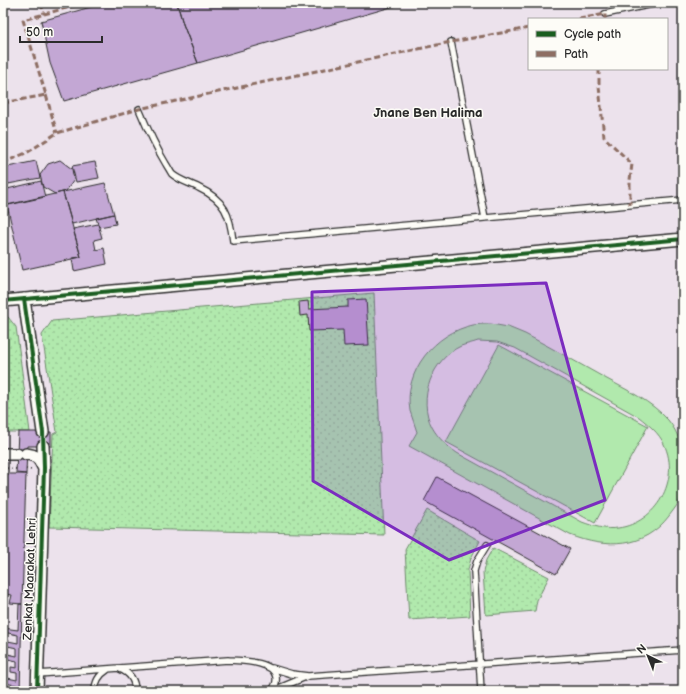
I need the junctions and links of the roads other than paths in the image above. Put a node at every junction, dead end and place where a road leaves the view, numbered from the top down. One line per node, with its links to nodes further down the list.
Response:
1 (658, 3): 2 (lane)
2 (605, 14)
3 (451, 42): 6 (lane)
4 (139, 109): 6 (lane)
5 (683, 200): 6 (lane)
6 (485, 218)
7 (683, 239): 8 (street)
8 (24, 300): 9 (street); 10 (street)
9 (3, 301)
10 (43, 432)
11 (43, 446): 13 (street, Zenkat Maarakat Lehri)
12 (3, 454): 13 (street)
13 (44, 468): 19 (street, Zenkat Maarakat Lehri)
14 (487, 545): 16 (lane)
15 (683, 650): 16 (lane)
16 (480, 664): 20 (lane); 25 (lane)
17 (269, 667): 18 (lane); 20 (lane); 24 (lane)
18 (114, 669): 19 (lane); 22 (lane); 23 (lane)
19 (38, 674): 21 (street, Zenkat Maarakat Lehri)
20 (308, 676): 24 (lane)
21 (37, 691)
22 (95, 691)
23 (135, 691)
24 (271, 691)
25 (482, 691)

